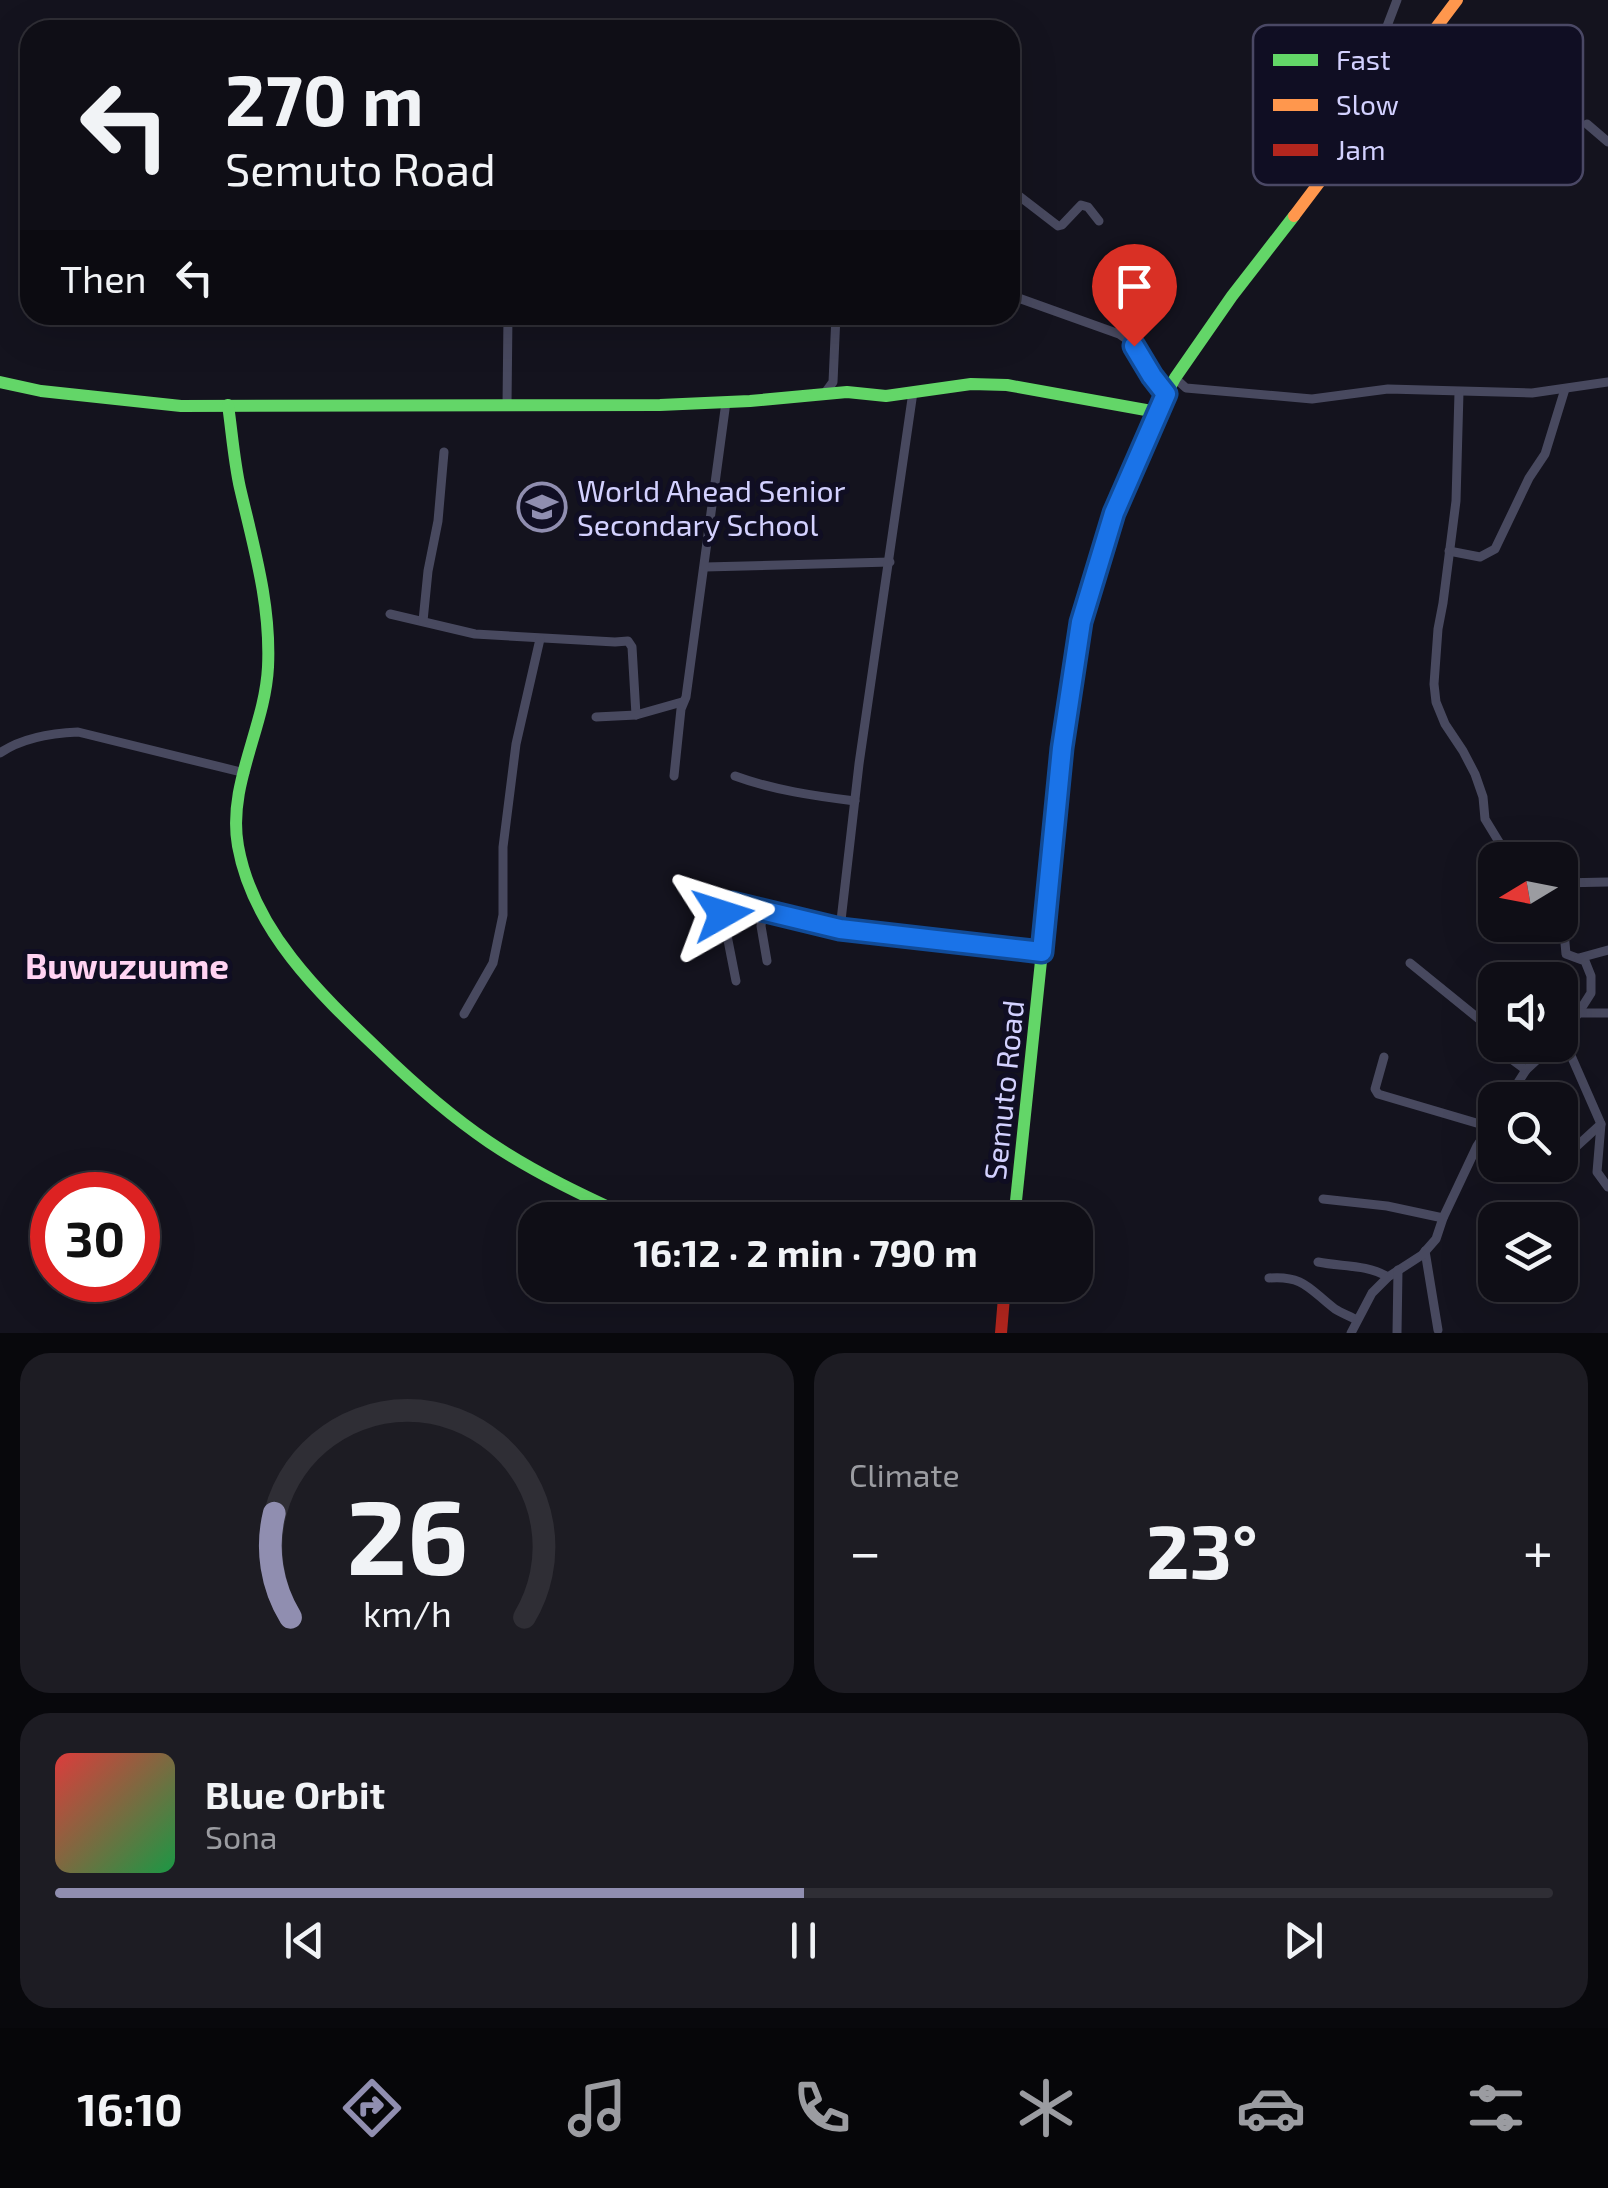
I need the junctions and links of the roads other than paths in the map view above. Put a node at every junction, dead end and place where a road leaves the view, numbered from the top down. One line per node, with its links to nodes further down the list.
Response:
1 (1397, 0): 3 (street)
2 (1457, 0): 4 (street, Semuto Road)
3 (1387, 25)
4 (1437, 25)
5 (1587, 124): 6 (street)
6 (1608, 142)
7 (1319, 185): 13 (street, Semuto Road)
8 (1020, 197): 9 (street)
9 (1099, 220)
10 (1020, 298): 20 (street)
11 (508, 325): 23 (street)
12 (835, 325): 19 (street)
13 (1176, 378): 18 (street); 20 (street, Semuto Road)
14 (0, 382): 22 (street)
15 (1608, 382): 16 (street)
16 (1565, 389): 18 (street); 26 (street)
17 (913, 392): 19 (street); 24 (street); 27 (street)
18 (1459, 392): 26 (street)
19 (825, 393): 21 (street)
20 (1166, 394): 24 (street, Semuto Road)
21 (726, 402): 23 (street); 28 (street)
22 (228, 405): 23 (street); 36 (street)
23 (507, 405)
24 (1157, 412): 47 (street, Semuto Road)
25 (444, 452): 30 (street)
26 (1449, 552): 40 (street)
27 (890, 562): 28 (street); 39 (street)
28 (704, 567): 32 (street)
29 (390, 614): 30 (street)
30 (423, 621): 31 (street)
31 (540, 639): 33 (street); 54 (street)
32 (682, 702): 33 (street); 37 (street)
33 (636, 715): 34 (street)
34 (596, 717)
35 (0, 753): 36 (street)
36 (245, 773): 68 (street)
37 (674, 776)
38 (736, 776): 39 (street)
39 (855, 801): 44 (street)
40 (1499, 842)
41 (1608, 882): 42 (street)
42 (1578, 883)
43 (763, 910): 44 (street); 49 (street); 51 (street)
44 (840, 929): 47 (street)
45 (1565, 942): 48 (street)
46 (1608, 950): 48 (street)
47 (1042, 952): 69 (street, Semuto Road)
48 (1579, 958): 53 (street)
49 (767, 961)
50 (1410, 962): 55 (street)
51 (736, 982)
52 (1608, 1012): 53 (street)
53 (1578, 1013)
54 (464, 1014)
55 (1478, 1018)
56 (1384, 1057): 62 (street)
57 (1515, 1062): 60 (street)
58 (1535, 1062): 60 (street)
59 (1574, 1062): 63 (street)
60 (1526, 1070): 61 (street)
61 (1518, 1082)
62 (1478, 1119)
63 (1601, 1124): 65 (street); 66 (street)
64 (1478, 1144): 70 (street)
65 (1578, 1144)
66 (1608, 1187)
67 (1323, 1199): 70 (street)
68 (595, 1202)
69 (1016, 1202)
70 (1443, 1218): 71 (street)
71 (1425, 1251): 73 (street); 78 (street)
72 (1318, 1262): 74 (street)
73 (1398, 1270): 74 (street); 81 (street)
74 (1388, 1277): 77 (street)
75 (1269, 1278): 77 (street)
76 (1003, 1302): 79 (street)
77 (1357, 1320): 80 (street)
78 (1438, 1330)
79 (1000, 1333)
80 (1351, 1333)
81 (1397, 1333)

